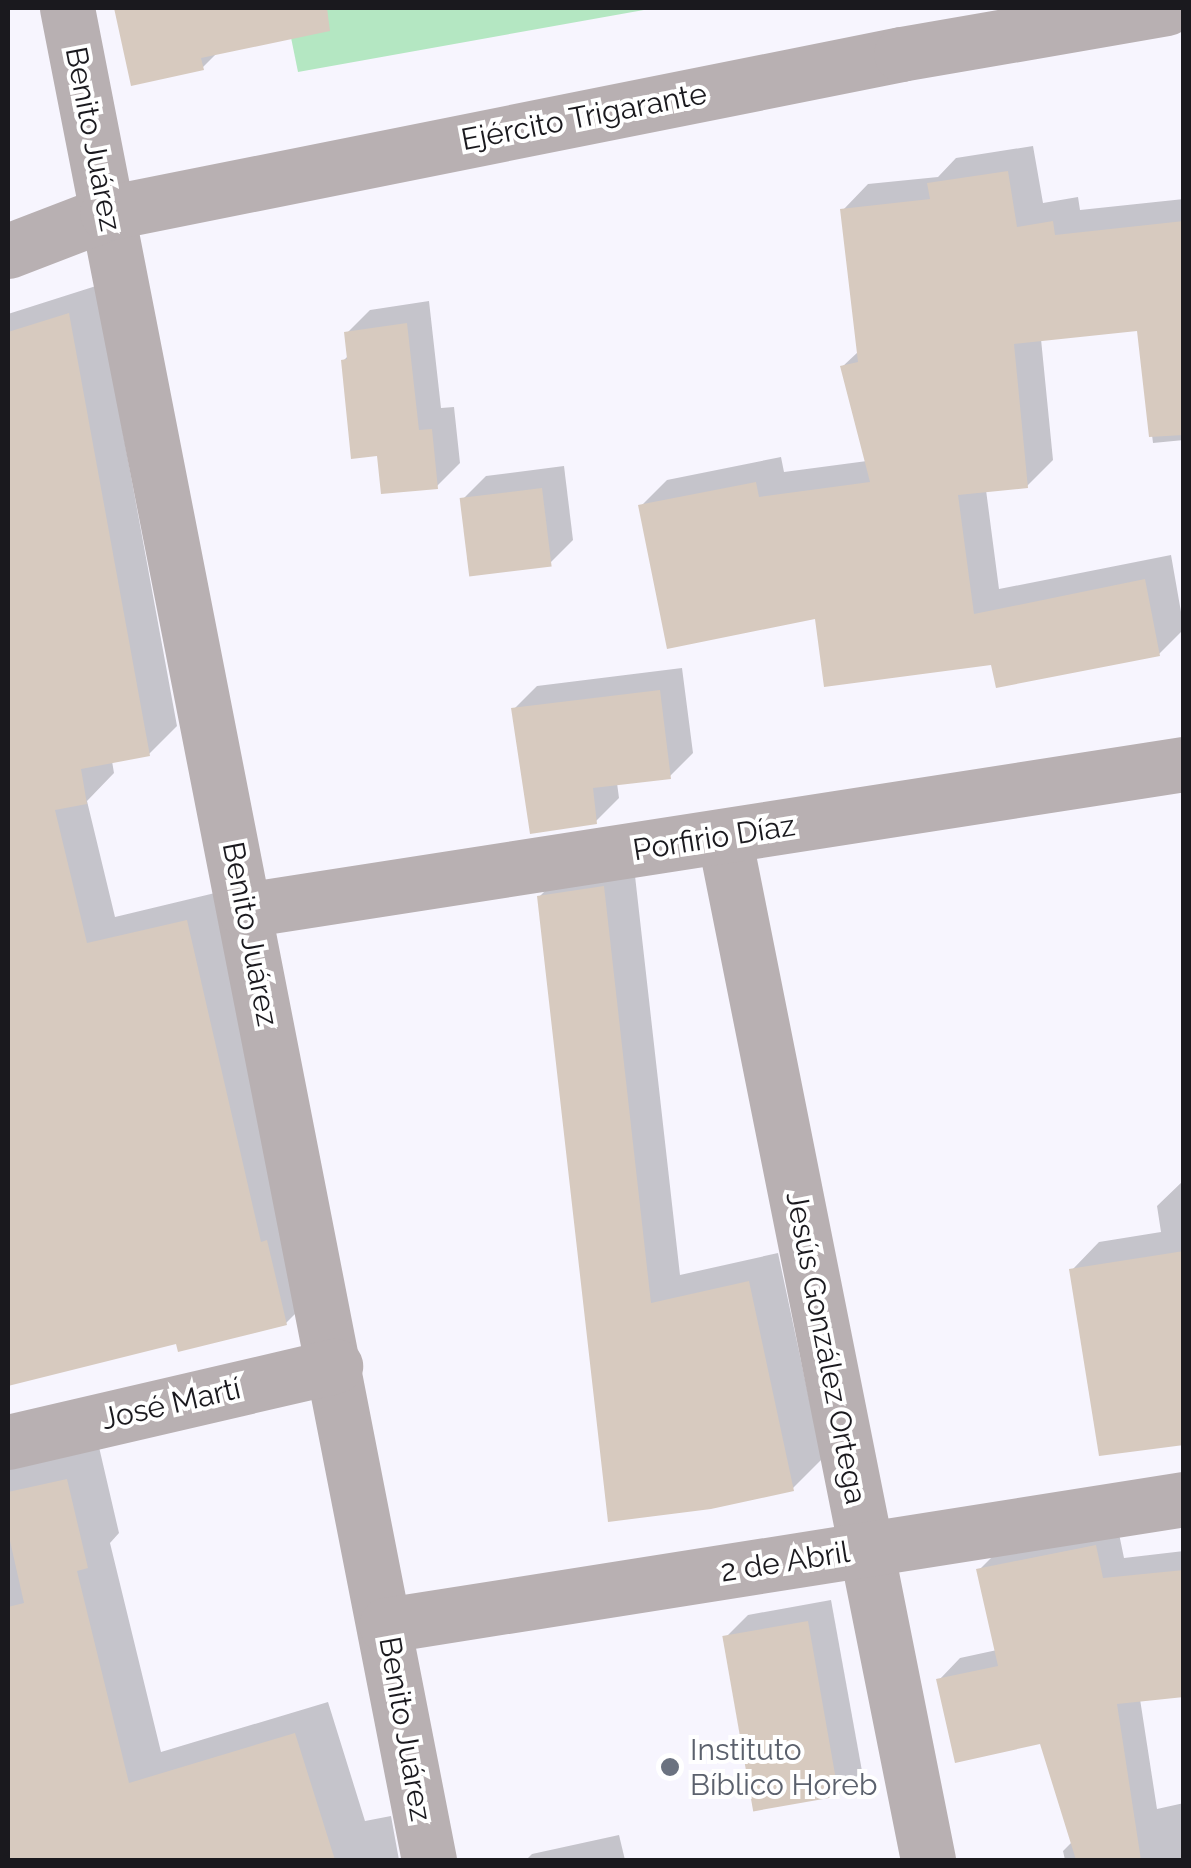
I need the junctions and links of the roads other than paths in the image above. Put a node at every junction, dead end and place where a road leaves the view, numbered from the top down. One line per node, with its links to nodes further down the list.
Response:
1 (67, 8): 3 (street, Benito Juárez)
2 (1166, 8): 3 (street, Ejército Trigarante)
3 (107, 213): 4 (street, Ejército Trigarante); 7 (street, Benito Juárez)
4 (8, 251)
5 (1184, 764): 6 (street, Porfirio Díaz)
6 (724, 836): 7 (street, Porfirio Díaz); 11 (street, Jesús González Ortega)
7 (245, 910): 8 (street, Benito Juárez)
8 (335, 1366): 9 (street, José Martí); 12 (street, Benito Juárez)
9 (8, 1442)
10 (1184, 1499): 11 (street, 2 de Abril)
11 (866, 1549): 12 (street, 2 de Abril); 14 (street, Jesús González Ortega)
12 (386, 1625): 13 (street, Benito Juárez)
13 (429, 1860)
14 (928, 1860)

